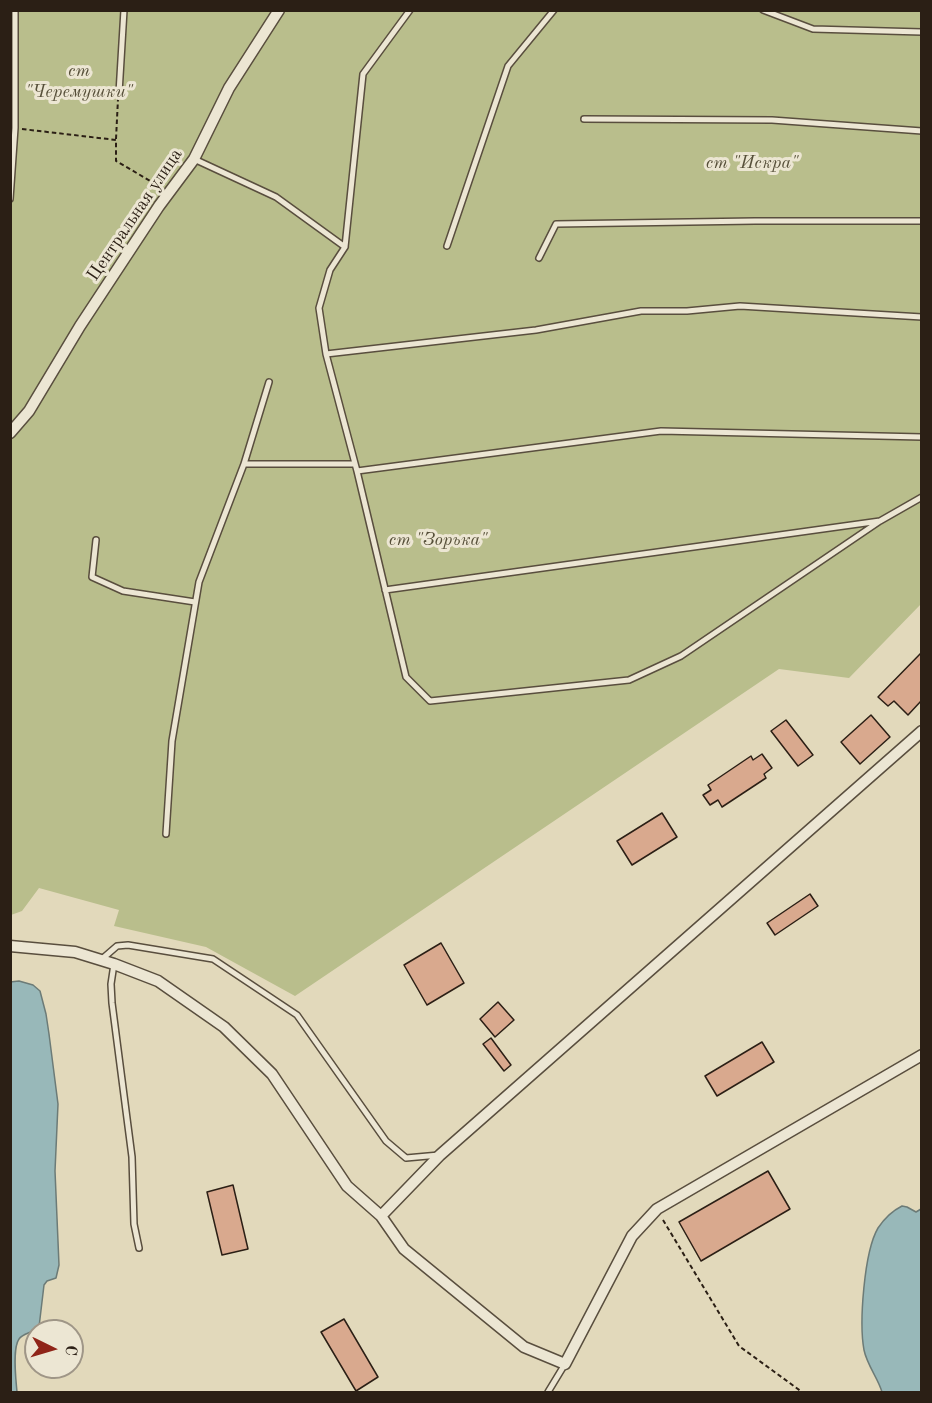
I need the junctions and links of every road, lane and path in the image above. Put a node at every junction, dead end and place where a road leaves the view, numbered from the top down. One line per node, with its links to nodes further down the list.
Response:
1 (15, 10): 10 (lane)
2 (124, 10): 8 (lane)
3 (279, 10): 13 (street, Центральная улица)
4 (410, 10): 18 (lane)
5 (554, 10): 17 (lane)
6 (763, 10): 7 (lane)
7 (921, 32)
8 (118, 93): 12 (path)
9 (584, 119): 11 (lane)
10 (15, 128): 12 (path); 15 (lane)
11 (921, 131)
12 (116, 140): 14 (path)
13 (194, 159): 14 (street, Центральная улица); 18 (lane)
14 (170, 192): 23 (street, Центральная улица)
15 (10, 200)
16 (921, 221): 19 (lane)
17 (447, 246)
18 (345, 247): 21 (lane)
19 (539, 258)
20 (921, 317): 21 (lane)
21 (326, 354): 26 (lane)
22 (269, 382): 25 (lane)
23 (10, 434)
24 (921, 437): 27 (lane)
25 (244, 464): 26 (lane); 32 (lane)
26 (356, 464): 27 (lane)
27 (357, 471): 31 (lane)
28 (921, 497): 29 (lane)
29 (880, 521): 31 (lane); 31 (lane)
30 (96, 540): 32 (lane)
31 (385, 590)
32 (195, 602): 34 (lane)
33 (921, 731): 39 (street)
34 (166, 834)
35 (10, 946): 36 (street)
36 (102, 960): 37 (street); 39 (lane)
37 (114, 964): 41 (street); 42 (lane)
38 (921, 1055): 40 (street)
39 (440, 1155): 41 (street)
40 (657, 1209): 43 (street); 45 (path)
41 (381, 1216): 43 (street)
42 (139, 1248)
43 (566, 1364): 44 (lane)
44 (548, 1392)
45 (802, 1392)

